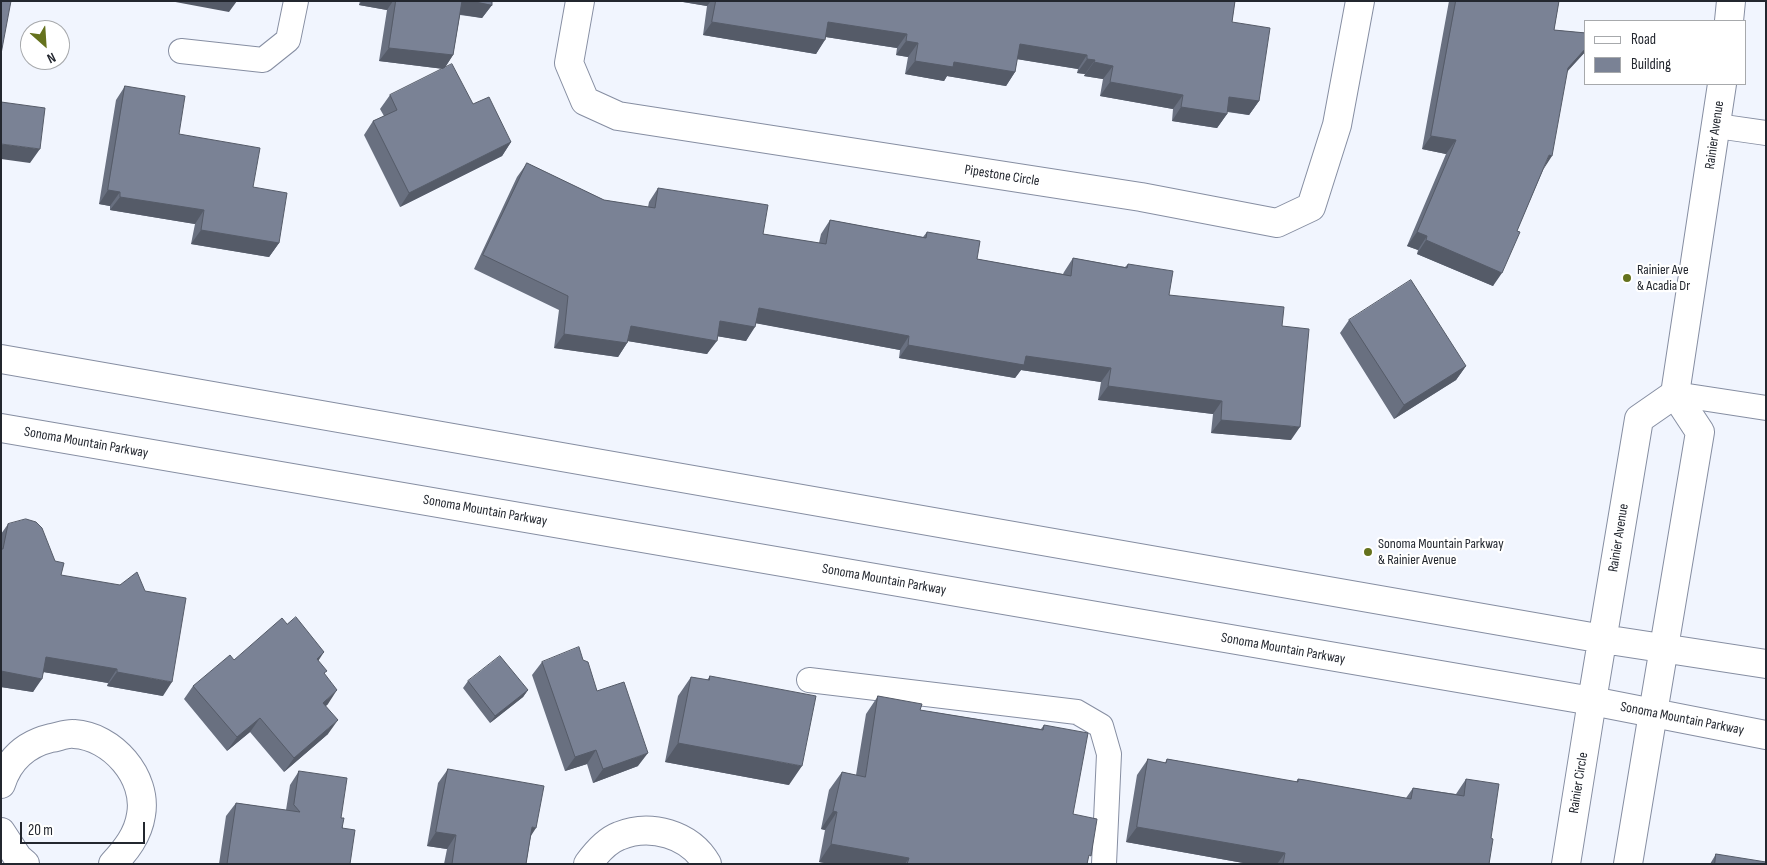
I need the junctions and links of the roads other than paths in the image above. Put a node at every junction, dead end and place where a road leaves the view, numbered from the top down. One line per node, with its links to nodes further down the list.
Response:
1 (296, 1): 6 (lane)
2 (580, 1): 3 (main road, Pipestone Circle)
3 (1360, 1)
4 (1731, 1): 5 (main road)
5 (1729, 20)
6 (181, 51)
7 (1722, 85): 8 (main road, Rainier Avenue)
8 (1717, 126): 9 (lane); 11 (main road, Rainier Avenue)
9 (1766, 134)
10 (1, 359): 14 (main road)
11 (1675, 394): 12 (lane); 14 (main road, Rainier Avenue); 15 (main road)
12 (1766, 408)
13 (1, 428): 18 (main road, Sonoma Mountain Parkway)
14 (1603, 638): 15 (main road); 18 (main road, Rainier Avenue)
15 (1664, 648): 16 (main road); 19 (main road)
16 (1766, 664)
17 (808, 680): 27 (lane)
18 (1592, 702): 19 (main road, Sonoma Mountain Parkway); 28 (main road, Rainier Circle)
19 (1653, 713): 20 (main road, Sonoma Mountain Parkway); 29 (main road)
20 (1766, 735)
21 (2, 776): 24 (main road)
22 (1, 832): 23 (main road)
23 (25, 864)
24 (113, 864)
25 (588, 864): 26 (main road)
26 (707, 864)
27 (1104, 864)
28 (1566, 864)
29 (1628, 864)

